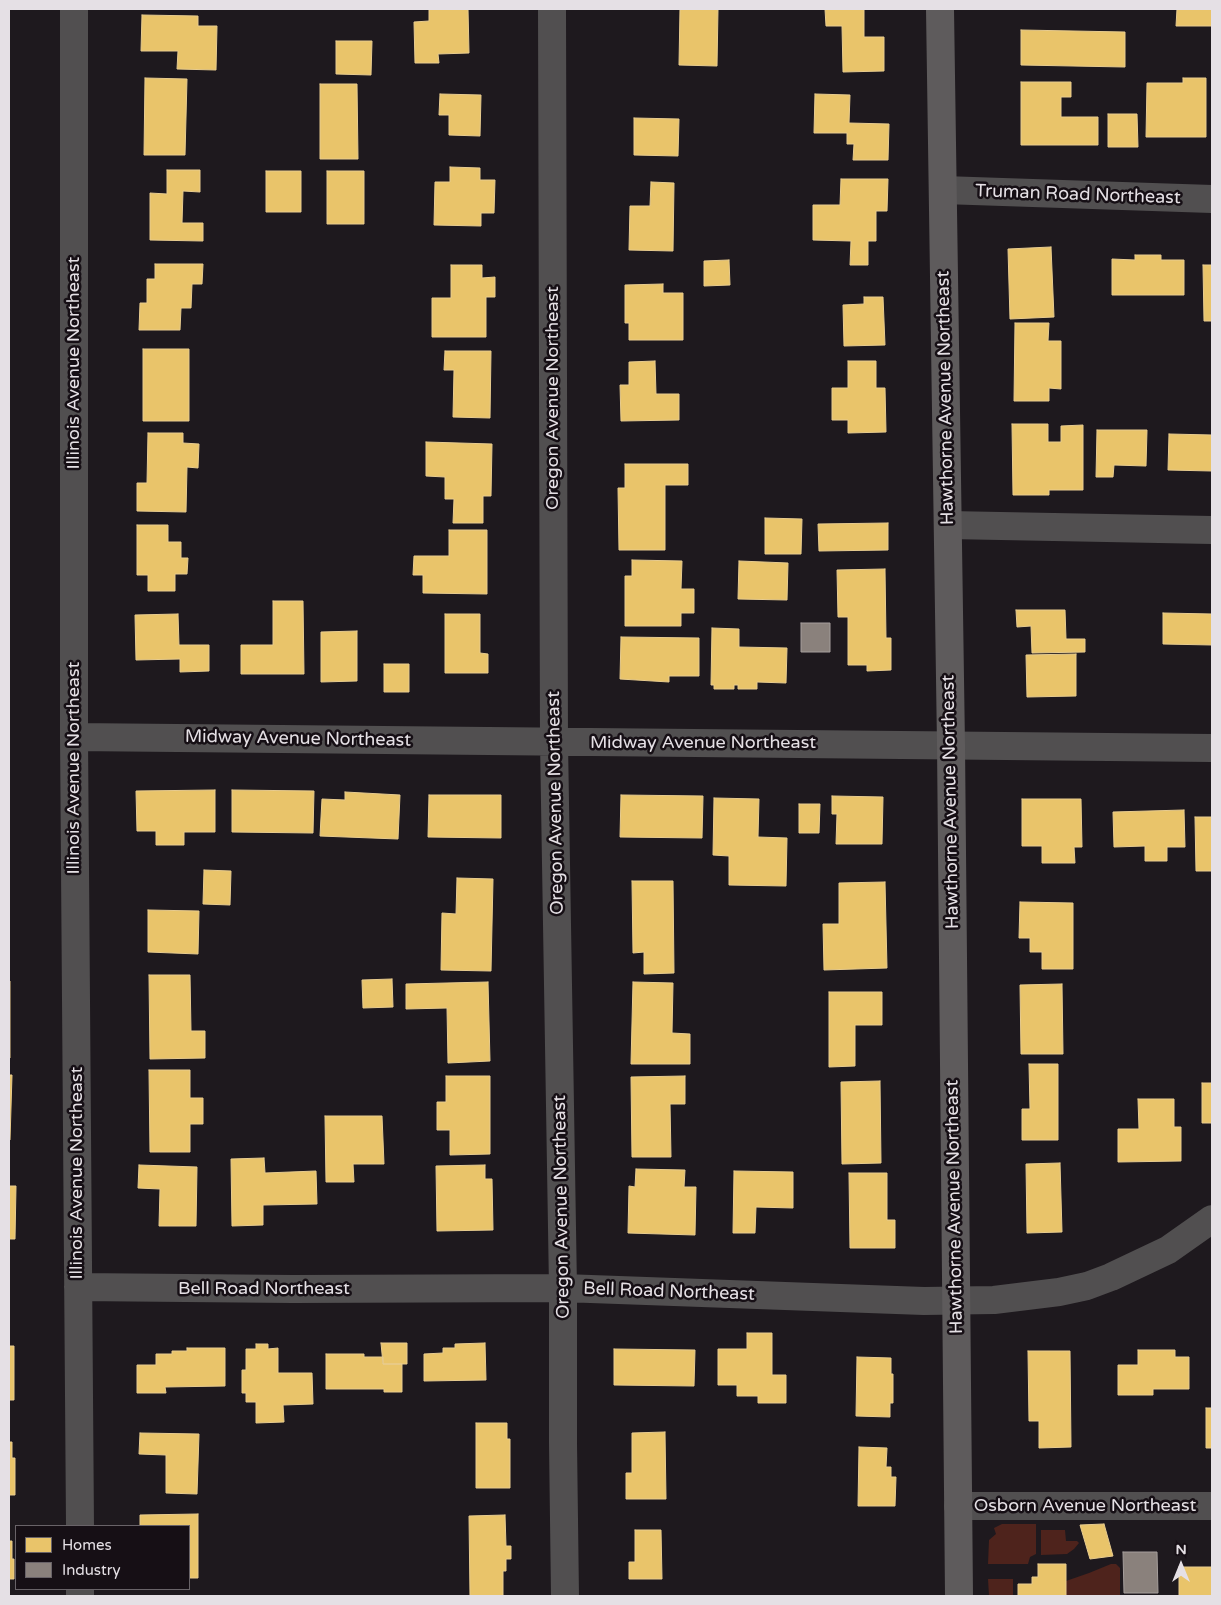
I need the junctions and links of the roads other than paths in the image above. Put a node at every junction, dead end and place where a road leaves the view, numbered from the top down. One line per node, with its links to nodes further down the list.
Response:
1 (74, 9): 8 (street, Illinois Avenue Northeast)
2 (552, 9): 9 (street, Oregon Avenue Northeast)
3 (940, 9): 4 (main road, Hawthorne Avenue Northeast)
4 (943, 190): 5 (street, Truman Road Northeast); 6 (main road, Hawthorne Avenue Northeast)
5 (1212, 199)
6 (948, 525): 7 (street); 10 (main road, Hawthorne Avenue Northeast)
7 (1212, 530)
8 (74, 737): 9 (street, Midway Avenue Northeast); 13 (street, Illinois Avenue Northeast)
9 (554, 742): 10 (street, Midway Avenue Northeast); 14 (street, Oregon Avenue Northeast)
10 (951, 745): 11 (street, Midway Avenue Northeast); 15 (main road, Hawthorne Avenue Northeast)
11 (1212, 748)
12 (1212, 1219): 15 (street, Bell Road Northeast)
13 (78, 1287): 14 (street, Bell Road Northeast); 18 (street, Illinois Avenue Northeast)
14 (563, 1288): 15 (street, Bell Road Northeast); 19 (street, Oregon Avenue Northeast)
15 (956, 1302): 16 (main road, Hawthorne Avenue Northeast)
16 (958, 1506): 17 (street, Osborn Avenue Northeast); 20 (main road, Hawthorne Avenue Northeast)
17 (1212, 1506)
18 (80, 1525)
19 (566, 1596)
20 (959, 1596)

